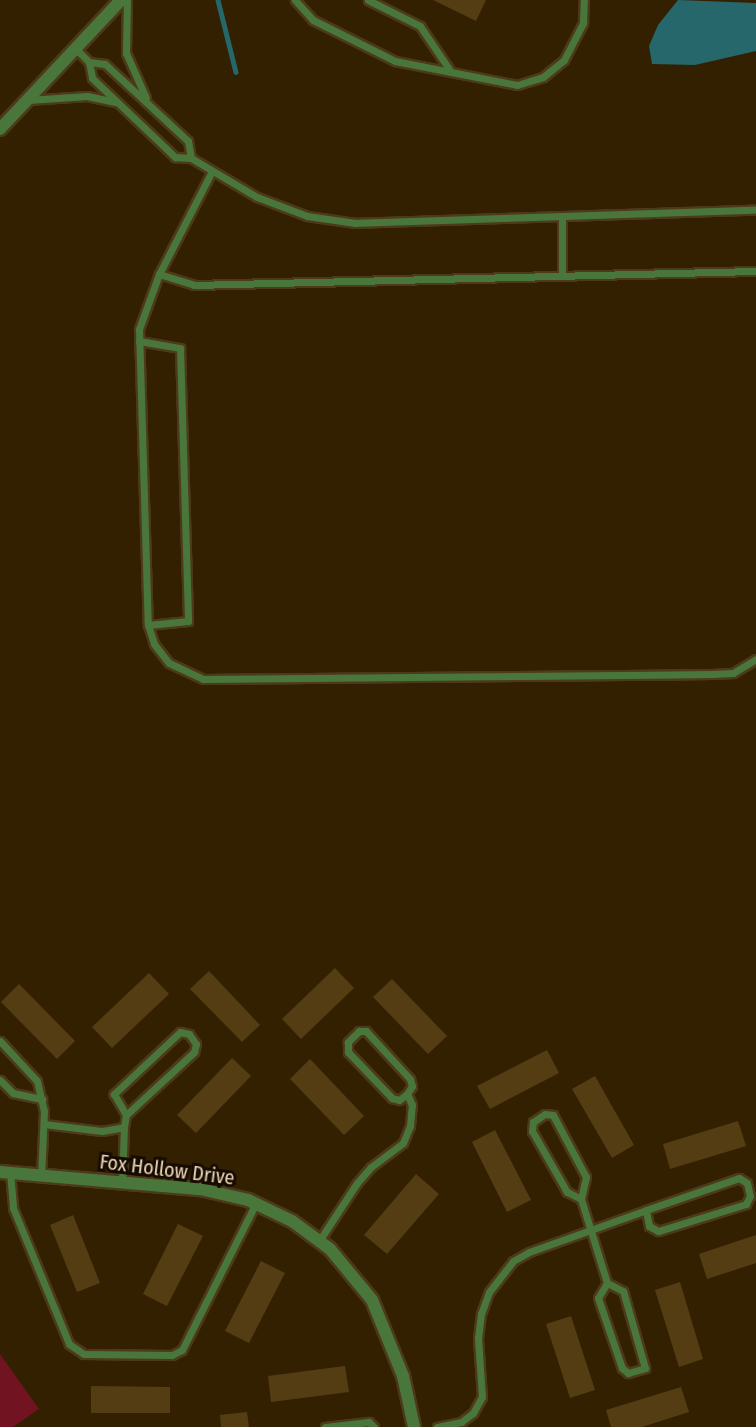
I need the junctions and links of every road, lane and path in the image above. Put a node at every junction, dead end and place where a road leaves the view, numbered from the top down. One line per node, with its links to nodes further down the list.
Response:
1 (122, 0): 6 (street)
2 (128, 0): 11 (lane)
3 (295, 0): 8 (lane)
4 (368, 0): 8 (lane)
5 (584, 0): 8 (lane)
6 (76, 49): 7 (lane); 9 (street)
7 (89, 62): 10 (lane); 11 (lane)
8 (449, 69)
9 (28, 100): 10 (lane); 12 (street)
10 (117, 102): 13 (lane)
11 (152, 108): 13 (lane)
12 (0, 129)
13 (191, 158): 14 (lane)
14 (211, 173): 16 (lane); 18 (lane)
15 (756, 210): 16 (lane)
16 (562, 216): 19 (lane)
17 (756, 271): 19 (lane)
18 (159, 274): 19 (lane); 20 (lane)
19 (562, 276)
20 (140, 340): 21 (lane); 21 (lane)
21 (148, 626): 22 (lane)
22 (756, 659)
23 (0, 1041): 26 (lane)
24 (0, 1080): 26 (lane)
25 (407, 1094): 25 (lane); 37 (lane)
26 (42, 1099): 28 (lane)
27 (126, 1115): 27 (lane); 29 (lane)
28 (44, 1124): 29 (lane); 31 (lane)
29 (124, 1127): 32 (lane)
30 (5, 1172): 31 (street, Fox Hollow Drive); 34 (lane)
31 (41, 1176): 32 (street, Fox Hollow Drive)
32 (122, 1183): 34 (street, Fox Hollow Drive)
33 (580, 1199): 33 (lane); 36 (lane)
34 (256, 1203): 37 (street, Fox Hollow Drive)
35 (646, 1210): 35 (lane); 36 (lane)
36 (591, 1230): 38 (lane); 42 (lane)
37 (319, 1241): 41 (street, Fox Hollow Drive)
38 (607, 1283): 38 (lane)
39 (325, 1427): 40 (lane)
40 (374, 1427)
41 (414, 1427)
42 (437, 1427)

